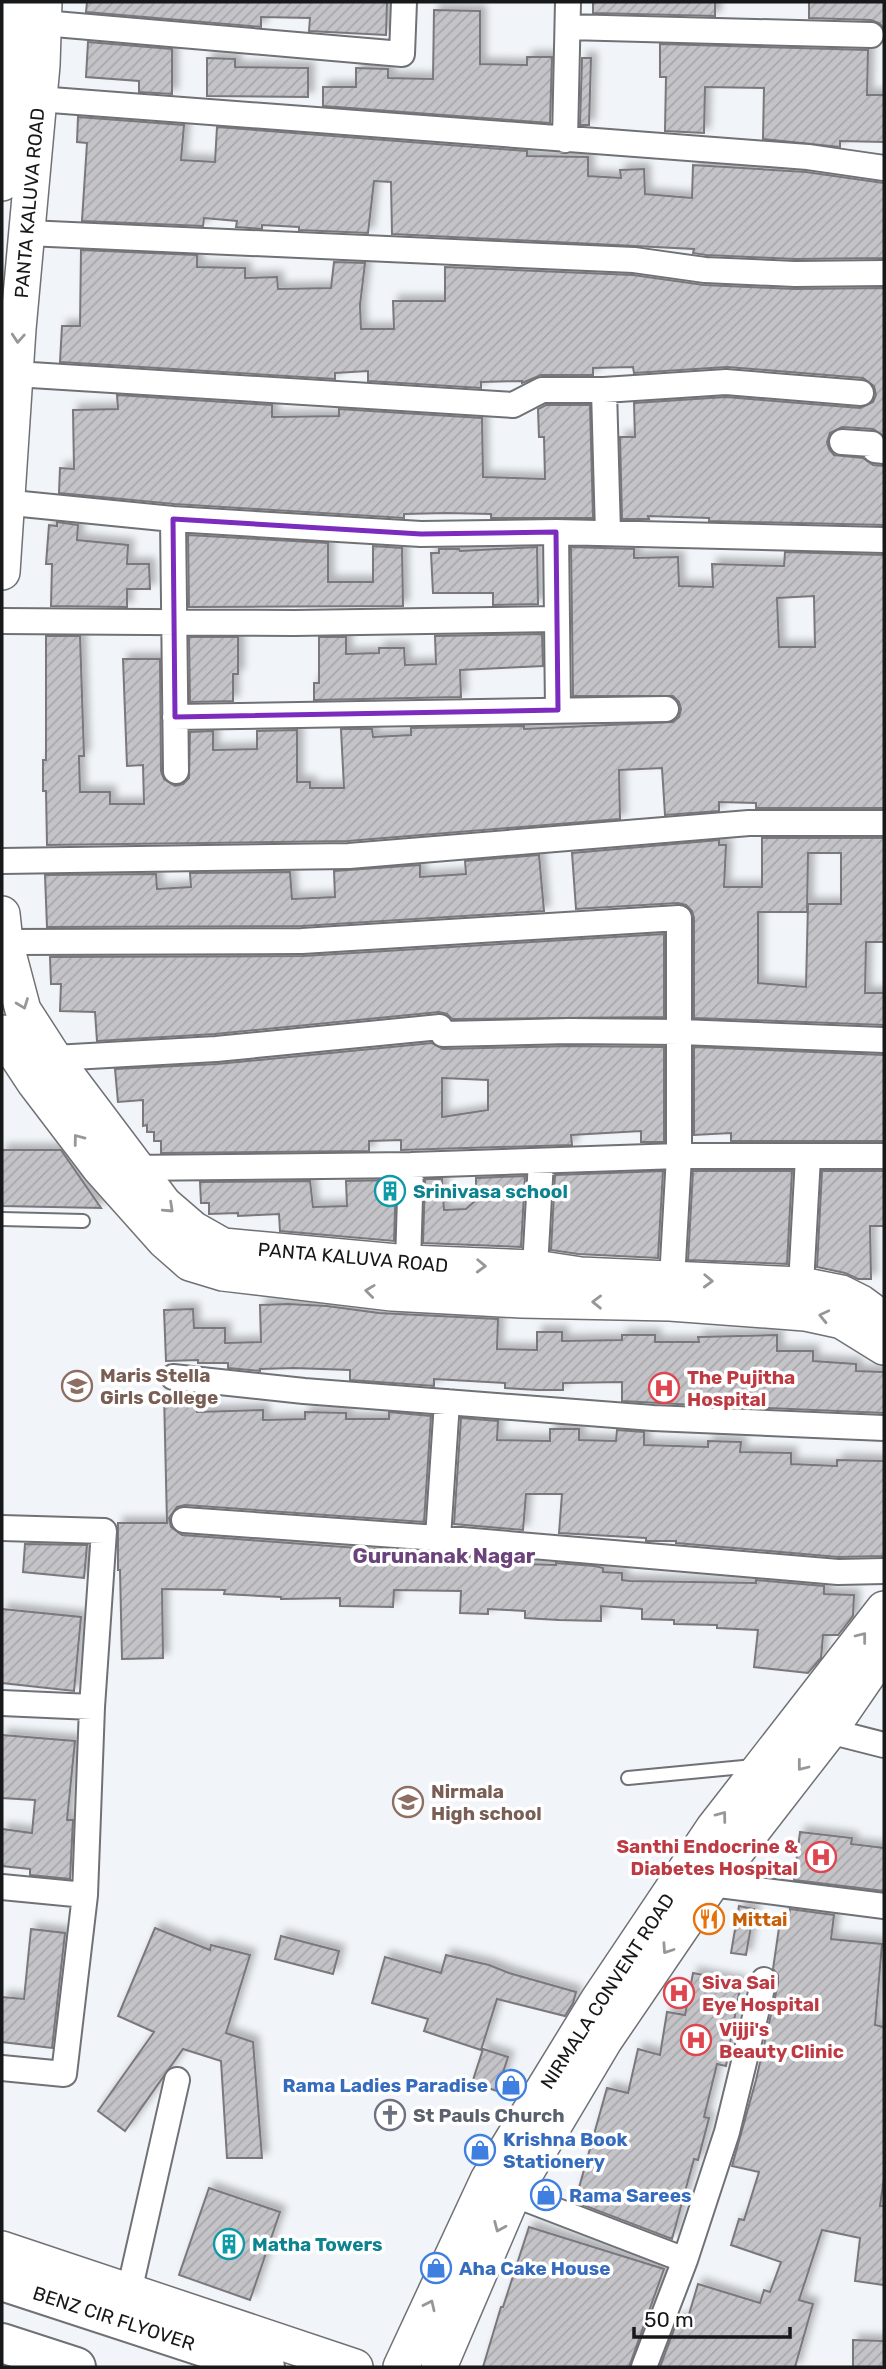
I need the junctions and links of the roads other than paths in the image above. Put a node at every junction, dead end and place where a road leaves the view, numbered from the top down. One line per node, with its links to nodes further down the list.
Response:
1 (15, 2): 10 (street, PANTA KALUVA ROAD)
2 (404, 2): 4 (street)
3 (568, 2): 5 (street)
4 (43, 12): 7 (street, PANTA KALUVA ROAD)
5 (568, 27): 6 (street); 8 (street)
6 (871, 36)
7 (38, 99): 8 (street); 11 (street, PANTA KALUVA ROAD)
8 (565, 140): 9 (street)
9 (884, 168)
10 (2, 183)
11 (27, 233): 12 (street); 13 (street, PANTA KALUVA ROAD, one-way to 13)
12 (884, 272)
13 (15, 374): 14 (street); 18 (street, PANTA KALUVA ROAD)
14 (604, 390): 15 (street); 21 (street)
15 (861, 393)
16 (842, 442): 17 (street)
17 (884, 450)
18 (5, 503): 19 (street); 23 (street, PANTA KALUVA ROAD)
19 (173, 519): 20 (street); 26 (street)
20 (556, 532): 21 (street); 24 (street)
21 (608, 533): 22 (street)
22 (884, 540)
23 (2, 572)
24 (557, 619): 26 (street); 28 (street)
25 (2, 621): 26 (street)
26 (175, 621): 29 (street)
27 (666, 709): 28 (street)
28 (558, 710): 29 (street)
29 (175, 717): 30 (street)
30 (176, 771)
31 (884, 823): 32 (street)
32 (2, 861)
33 (3, 928): 34 (street); 37 (street, PANTA KALUVA ROAD, one-way to 37)
34 (681, 1032): 36 (street); 37 (street); 38 (street)
35 (2, 1033): 43 (street, PANTA KALUVA ROAD, one-way to 35)
36 (884, 1040)
37 (54, 1058): 43 (street, PANTA KALUVA ROAD)
38 (679, 1156): 40 (street); 41 (street); 48 (street)
39 (884, 1156): 40 (street)
40 (808, 1157): 49 (street)
41 (541, 1161): 42 (street); 47 (street)
42 (411, 1165): 43 (street); 46 (street)
43 (119, 1169): 46 (street, PANTA KALUVA ROAD, one-way to 46); 51 (street, PANTA KALUVA ROAD, one-way to 43)
44 (2, 1219): 45 (lane)
45 (83, 1221)
46 (408, 1264): 47 (street, PANTA KALUVA ROAD, one-way to 47)
47 (534, 1268): 48 (street, PANTA KALUVA ROAD)
48 (672, 1280): 49 (street, PANTA KALUVA ROAD, one-way to 49)
49 (801, 1285): 50 (street, PANTA KALUVA ROAD)
50 (884, 1320)
51 (884, 1347)
52 (173, 1377): 53 (street)
53 (447, 1402): 54 (street); 57 (street)
54 (884, 1428)
55 (184, 1520): 57 (street)
56 (2, 1528): 62 (street)
57 (438, 1538): 58 (street)
58 (884, 1571)
59 (884, 1609): 65 (street, NIRMALA CONVENT ROAD, one-way to 59)
60 (884, 1651): 63 (street, NIRMALA CONVENT ROAD)
61 (2, 1703): 62 (street)
62 (92, 1707): 69 (street)
63 (829, 1731): 64 (street); 67 (street, NIRMALA CONVENT ROAD, one-way to 67)
64 (884, 1745)
65 (762, 1766): 66 (lane); 85 (street, NIRMALA CONVENT ROAD, one-way to 65)
66 (628, 1778)
67 (711, 1884): 70 (street); 74 (street, NIRMALA CONVENT ROAD, one-way to 74)
68 (2, 1887): 69 (street)
69 (85, 1895): 72 (street)
70 (884, 1906)
71 (764, 1980): 76 (street)
72 (2, 2068)
73 (177, 2080): 78 (street)
74 (513, 2194): 76 (street); 86 (street, NIRMALA CONVENT ROAD, one-way to 86)
75 (2, 2249): 78 (street)
76 (685, 2260): 87 (street)
77 (2, 2281): 83 (main road, BENZ CIR FLYOVER)
78 (129, 2292): 84 (street)
79 (2, 2302): 82 (main road)
80 (2, 2343): 81 (main road)
81 (76, 2367)
82 (206, 2367)
83 (265, 2367)
84 (355, 2367)
85 (401, 2367)
86 (439, 2367)
87 (644, 2367)

